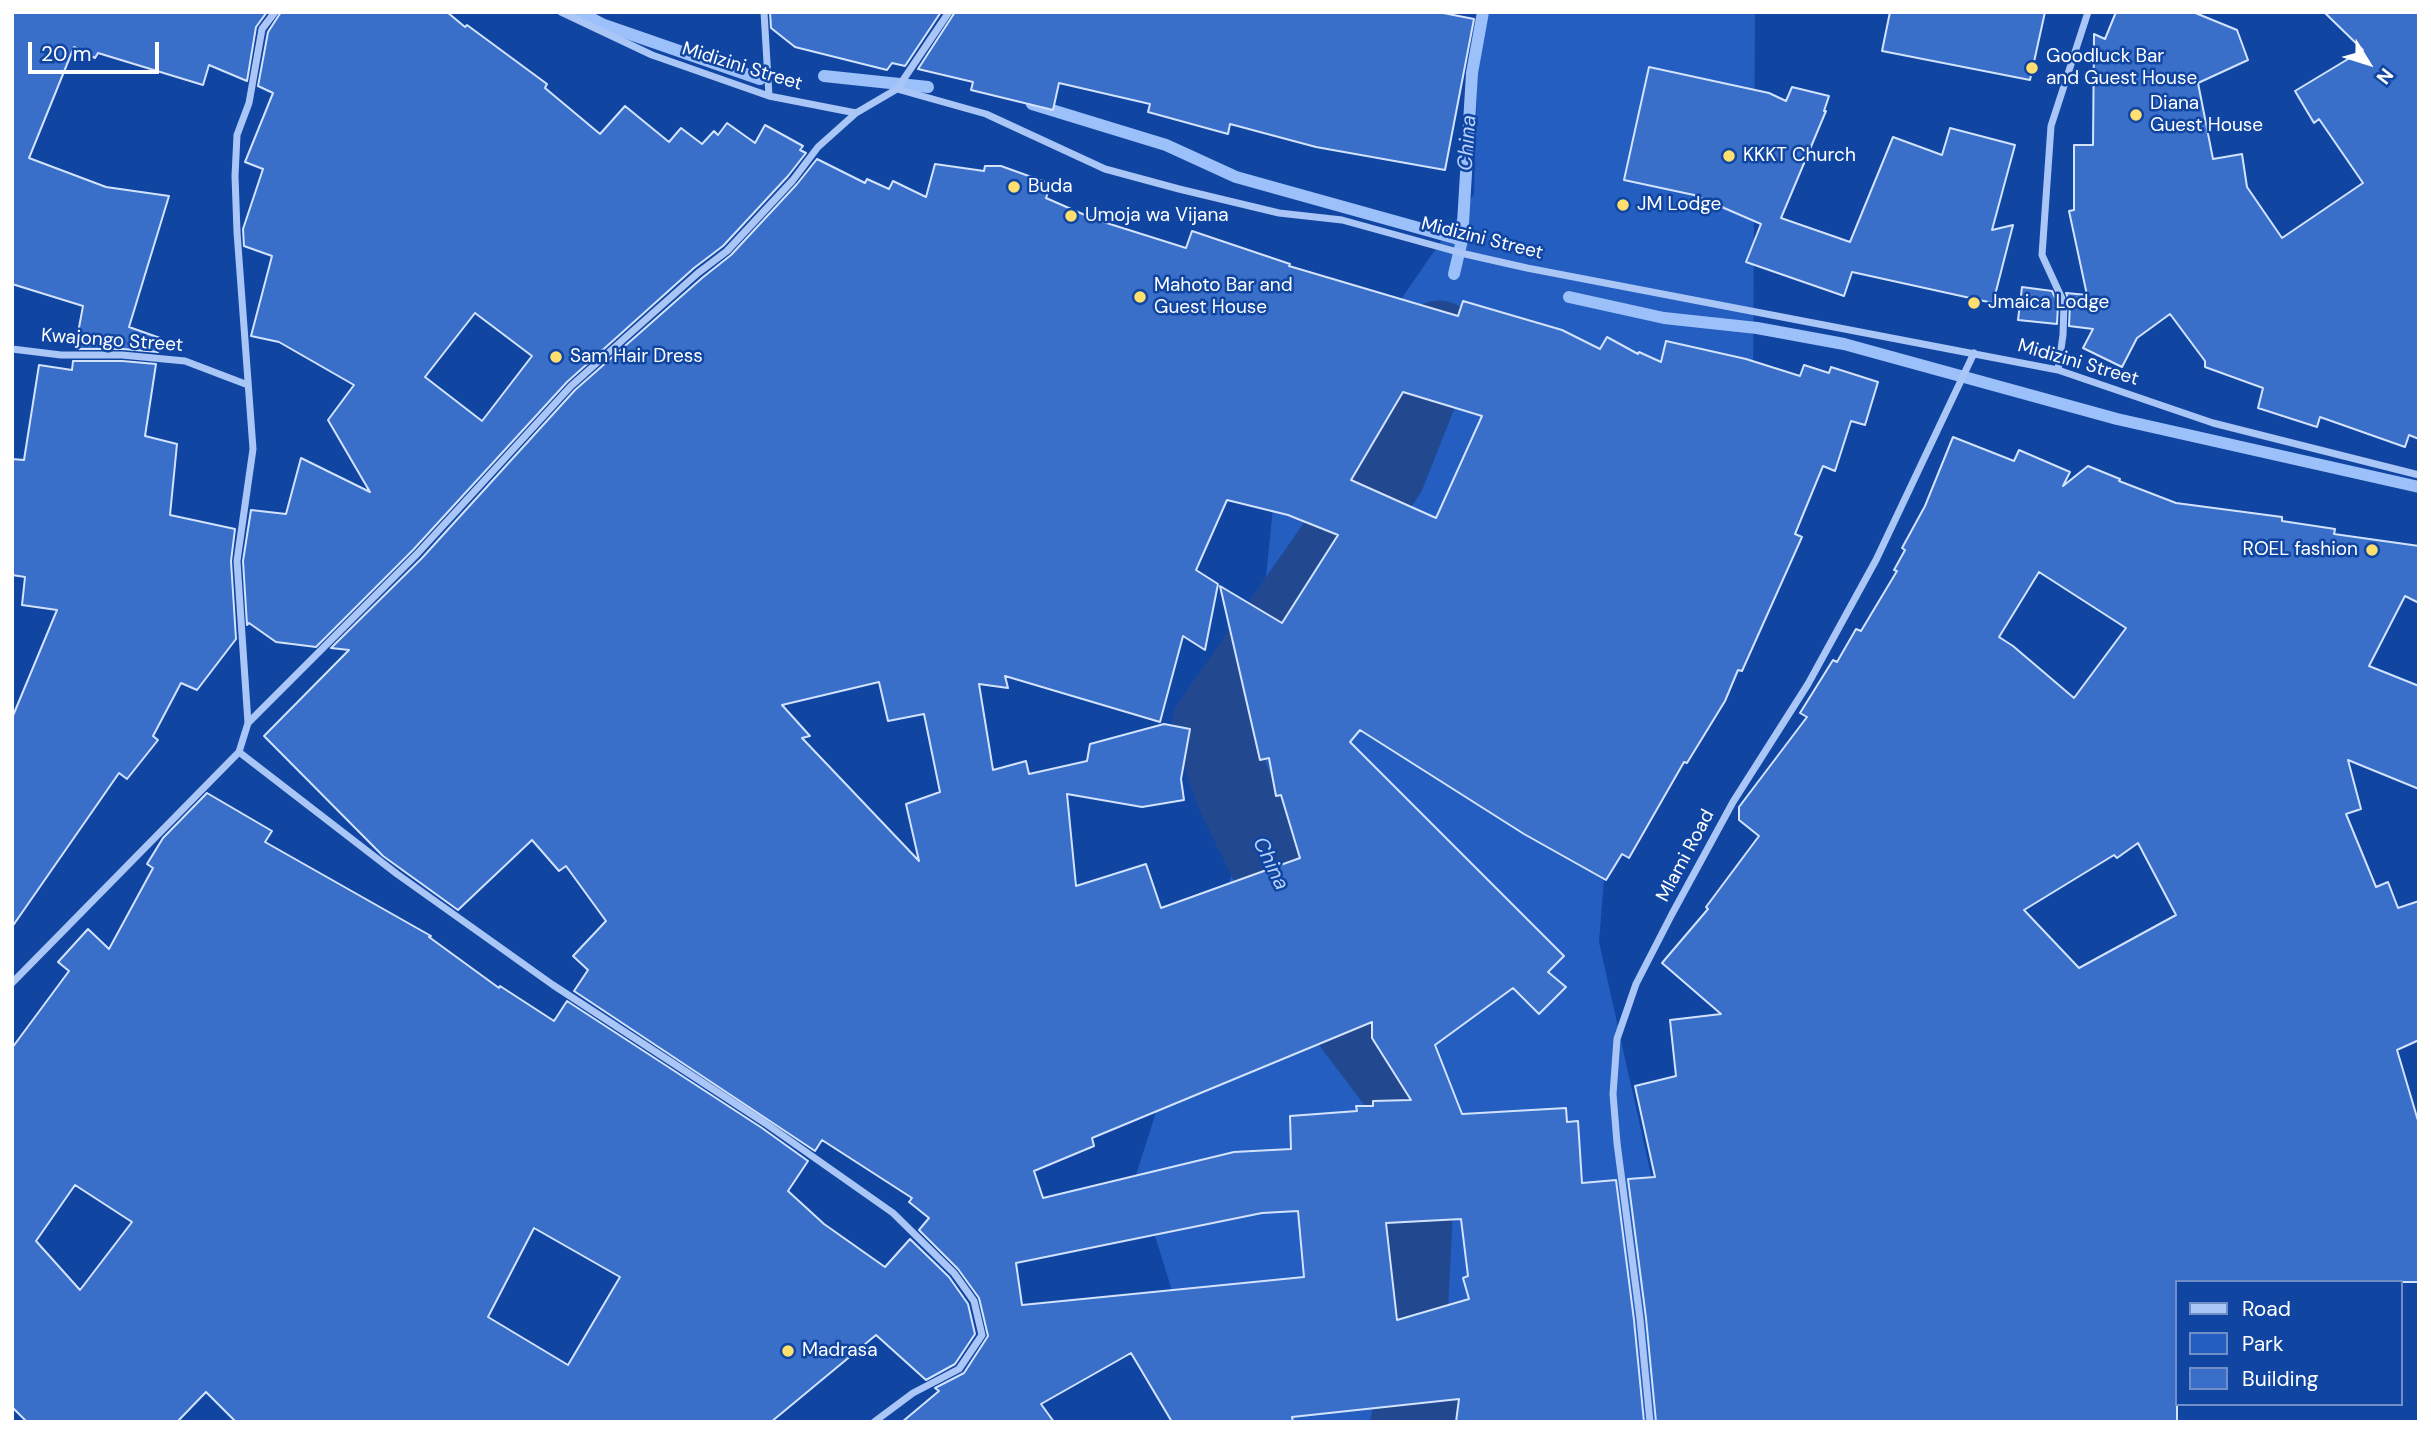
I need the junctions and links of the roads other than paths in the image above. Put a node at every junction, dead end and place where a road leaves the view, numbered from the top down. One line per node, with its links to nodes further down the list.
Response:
1 (275, 12): 12 (street)
2 (561, 12): 7 (street, Midizini Street)
3 (764, 12): 7 (street)
4 (948, 12): 6 (street)
5 (2088, 12): 11 (street)
6 (897, 89): 8 (street); 10 (street, Midizini Street)
7 (769, 96): 8 (street, Midizini Street)
8 (856, 113): 14 (street)
9 (12, 349): 12 (street, Kwajongo Street)
10 (1974, 353): 11 (street, Midizini Street); 18 (street, Mlami Road)
11 (2058, 370): 13 (street, Midizini Street)
12 (248, 385): 14 (street)
13 (2419, 475)
14 (248, 723): 15 (street)
15 (239, 752): 16 (street); 17 (street)
16 (12, 983)
17 (874, 1422)
18 (1650, 1422)

